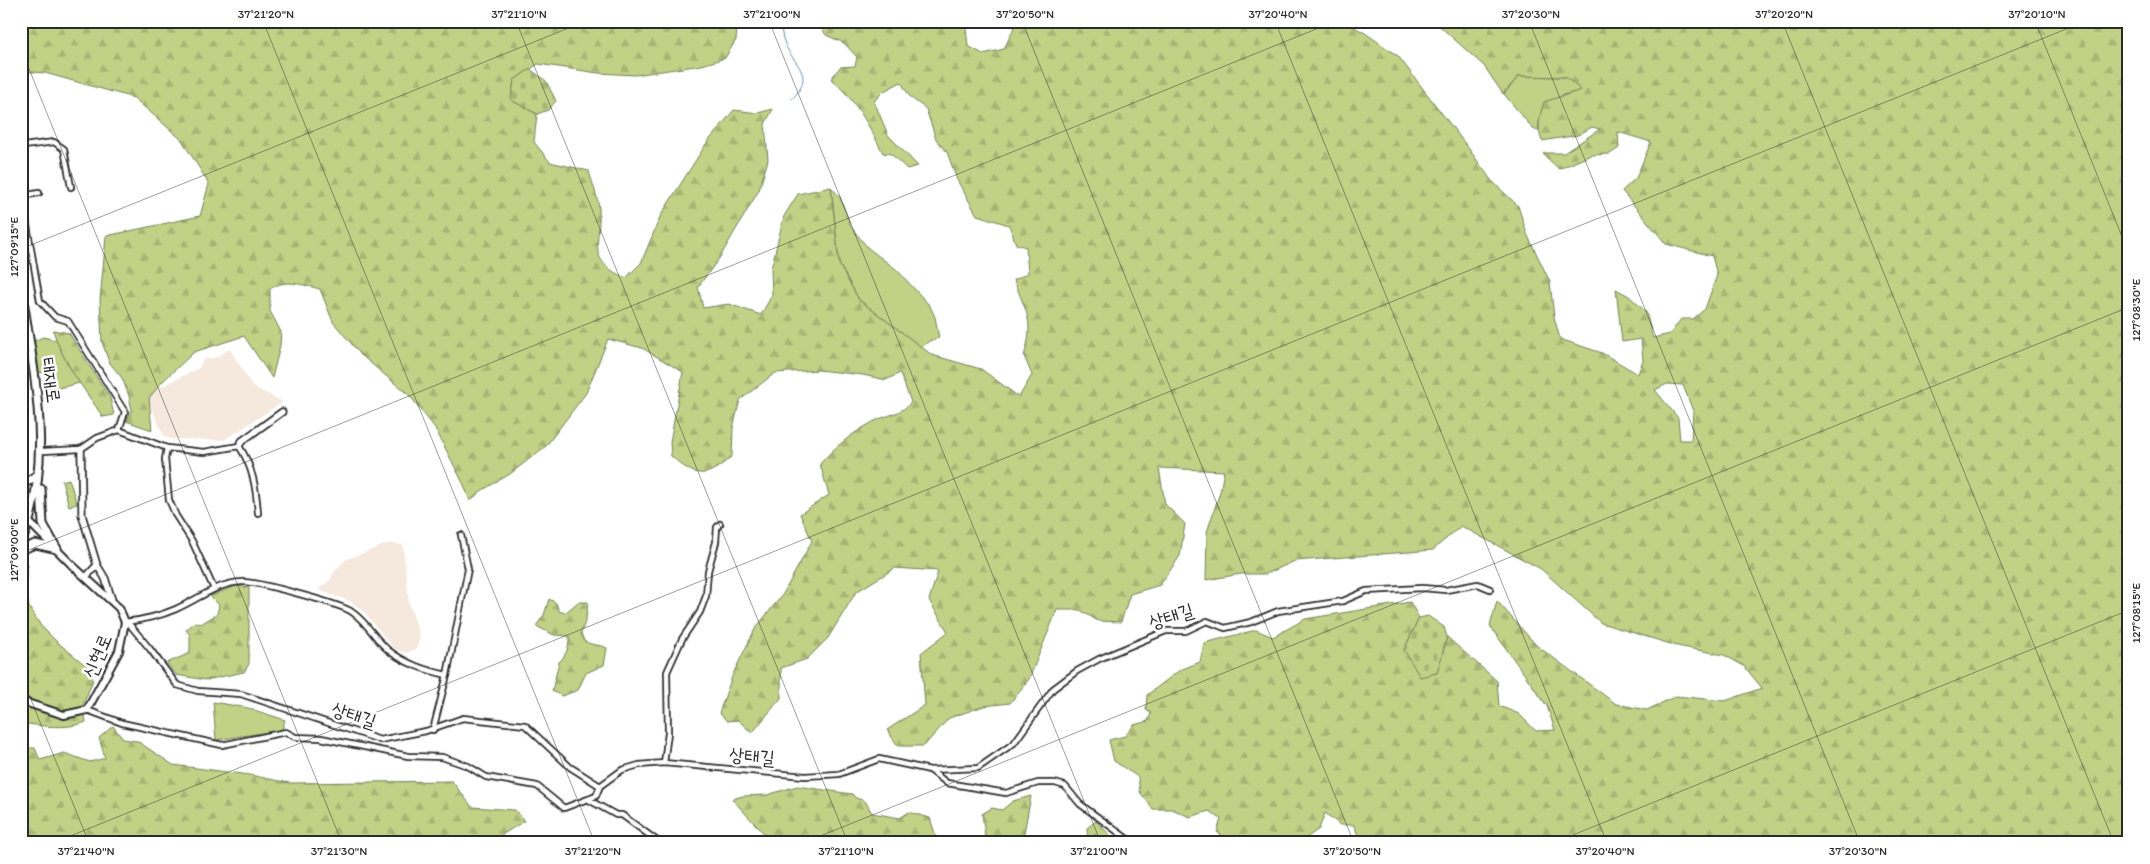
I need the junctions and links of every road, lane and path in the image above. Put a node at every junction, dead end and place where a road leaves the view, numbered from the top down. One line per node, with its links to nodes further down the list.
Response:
1 (21, 151): 2 (street)
2 (71, 187)
3 (39, 193): 4 (street)
4 (22, 194): 9 (street)
5 (21, 286): 8 (main road, 태재로)
6 (21, 309): 14 (main road, 태재로)
7 (282, 412): 10 (street)
8 (39, 416): 13 (main road); 14 (main road, 태재로)
9 (119, 430): 11 (street); 12 (street)
10 (238, 446): 11 (street); 16 (street)
11 (167, 448): 26 (street)
12 (82, 449): 13 (street); 24 (street)
13 (43, 450): 14 (main road)
14 (39, 472): 15 (main road); 17 (main road, 태재로); 23 (main road)
15 (21, 486)
16 (258, 513)
17 (25, 519): 19 (main road); 21 (main road); 23 (main road, 신현로)
18 (720, 524): 36 (street)
19 (21, 528)
20 (461, 535): 30 (street)
21 (21, 543)
22 (21, 550): 23 (main road)
23 (57, 550): 25 (main road, 신현로)
24 (97, 565): 25 (street); 28 (street)
25 (86, 577): 28 (main road, 신현로)
26 (214, 589): 29 (street); 30 (street)
27 (1490, 589): 37 (street, 상태길)
28 (112, 600): 29 (main road, 신현로)
29 (125, 622): 32 (main road, 신현로); 34 (street, 상태길)
30 (447, 675): 33 (street)
31 (21, 699): 32 (main road)
32 (87, 710): 35 (street)
33 (433, 730): 34 (street, 상태길); 38 (street, 상태길)
34 (389, 738): 35 (street)
35 (386, 750): 39 (street)
36 (664, 763): 37 (street, 상태길); 38 (street, 상태길)
37 (930, 770): 41 (street, 상태길)
38 (600, 786): 39 (street)
39 (589, 800): 40 (street)
40 (660, 843)
41 (1133, 843)

